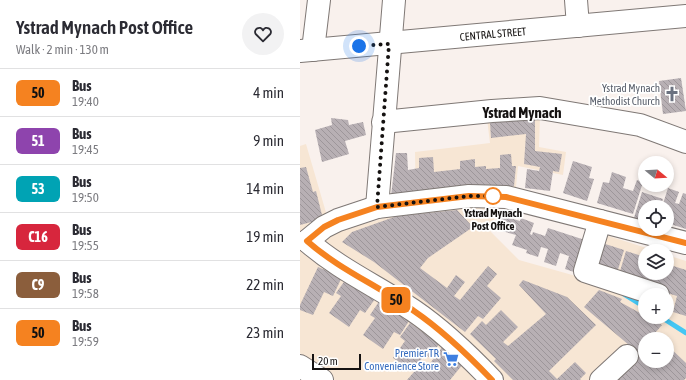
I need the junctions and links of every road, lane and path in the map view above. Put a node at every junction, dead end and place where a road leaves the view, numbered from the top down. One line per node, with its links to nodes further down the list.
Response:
1 (319, 0): 7 (street)
2 (394, 0): 6 (street)
3 (576, 0): 5 (street)
4 (686, 16): 5 (street, CENTRAL STREET)
5 (578, 26): 6 (street, CENTRAL STREET)
6 (389, 44): 7 (street, CENTRAL STREET); 8 (street)
7 (307, 50)
8 (383, 122): 9 (street); 10 (street)
9 (686, 142)
10 (377, 207): 11 (street); 12 (street)
11 (600, 221): 13 (street); 14 (street)
12 (304, 241): 17 (street)
13 (686, 243)
14 (638, 288)
15 (627, 356): 19 (street)
16 (300, 366): 18 (street)
17 (481, 376)
18 (322, 380)
19 (601, 380)

